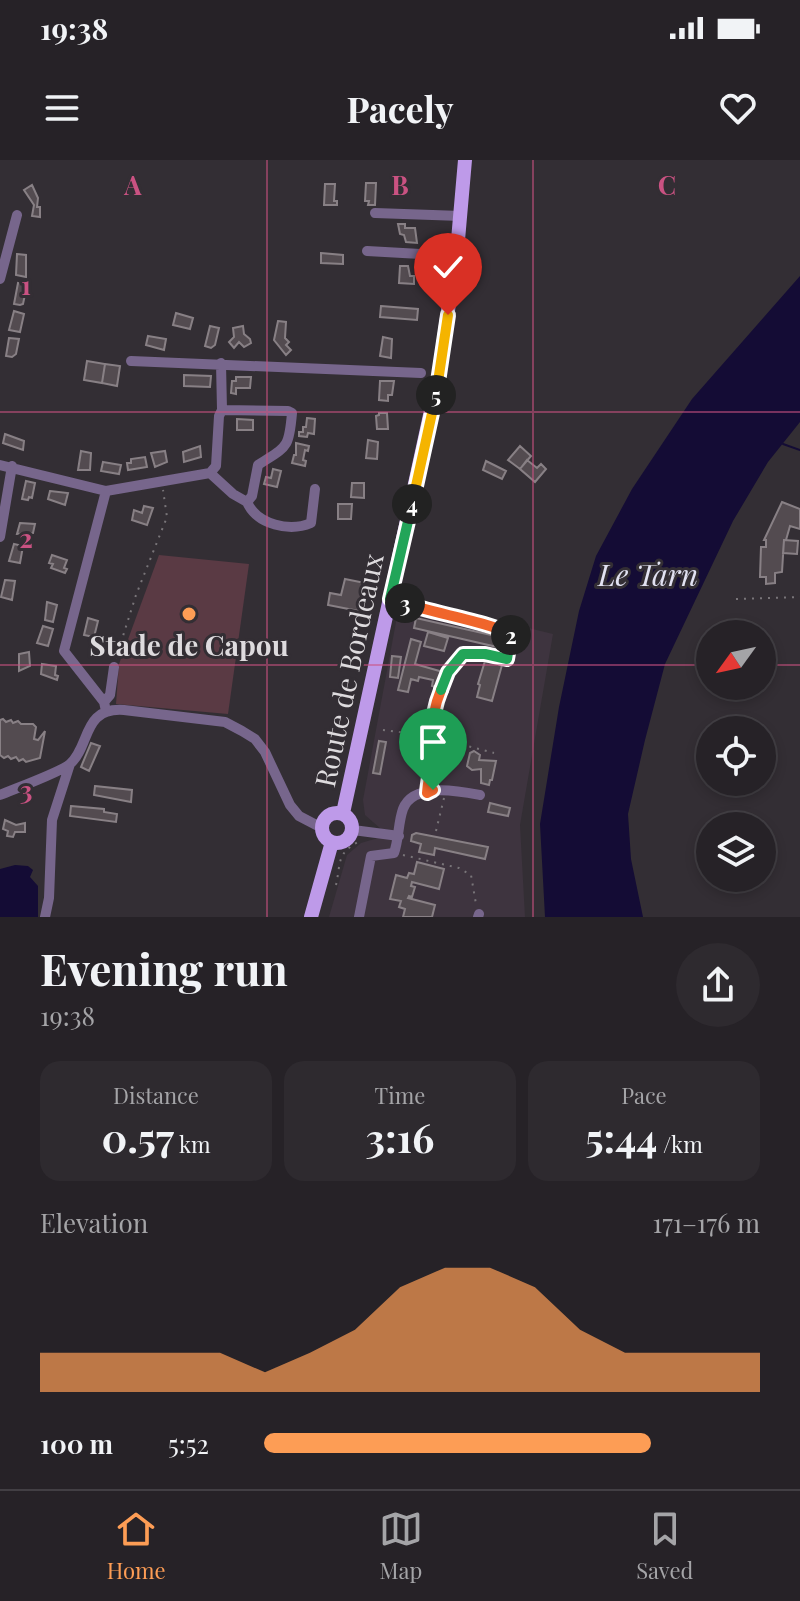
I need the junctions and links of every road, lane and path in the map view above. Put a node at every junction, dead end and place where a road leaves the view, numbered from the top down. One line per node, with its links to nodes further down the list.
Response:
1 (465, 160): 4 (main road, Route de Bordeaux)
2 (375, 213): 4 (street)
3 (17, 215): 7 (street)
4 (461, 216): 6 (main road, Route de Bordeaux)
5 (367, 251): 6 (street)
6 (456, 256): 20 (main road, Route de Bordeaux)
7 (0, 279)
8 (131, 361): 9 (street)
9 (221, 363): 10 (street); 11 (street)
10 (421, 373)
11 (222, 410): 13 (street); 17 (street)
12 (6, 466): 16 (street); 18 (street)
13 (210, 473): 14 (street); 17 (street)
14 (162, 479): 16 (street); 23 (path)
15 (315, 489): 17 (street)
16 (106, 491): 24 (street)
17 (247, 502)
18 (0, 537)
19 (800, 597): 21 (path)
20 (390, 599): 22 (street); 33 (main road, Route de Bordeaux)
21 (736, 599)
22 (485, 654): 26 (path)
23 (114, 667): 24 (street)
24 (105, 707): 28 (street); 34 (street)
25 (383, 730): 26 (path)
26 (430, 736): 27 (path); 30 (path)
27 (494, 753)
28 (70, 764): 31 (street); 43 (street)
29 (446, 789): 30 (street); 32 (street); 36 (path)
30 (427, 793): 37 (street)
31 (0, 795)
32 (480, 795)
33 (343, 813): 34 (main road); 35 (main road)
34 (322, 828): 39 (main road)
35 (353, 830): 37 (street); 39 (main road)
36 (436, 831)
37 (399, 836): 40 (street)
38 (366, 839): 41 (path)
39 (332, 842): 44 (main road)
40 (394, 853): 42 (path); 45 (street)
41 (336, 885)
42 (478, 915)
43 (45, 917)
44 (311, 917)
45 (359, 917)

